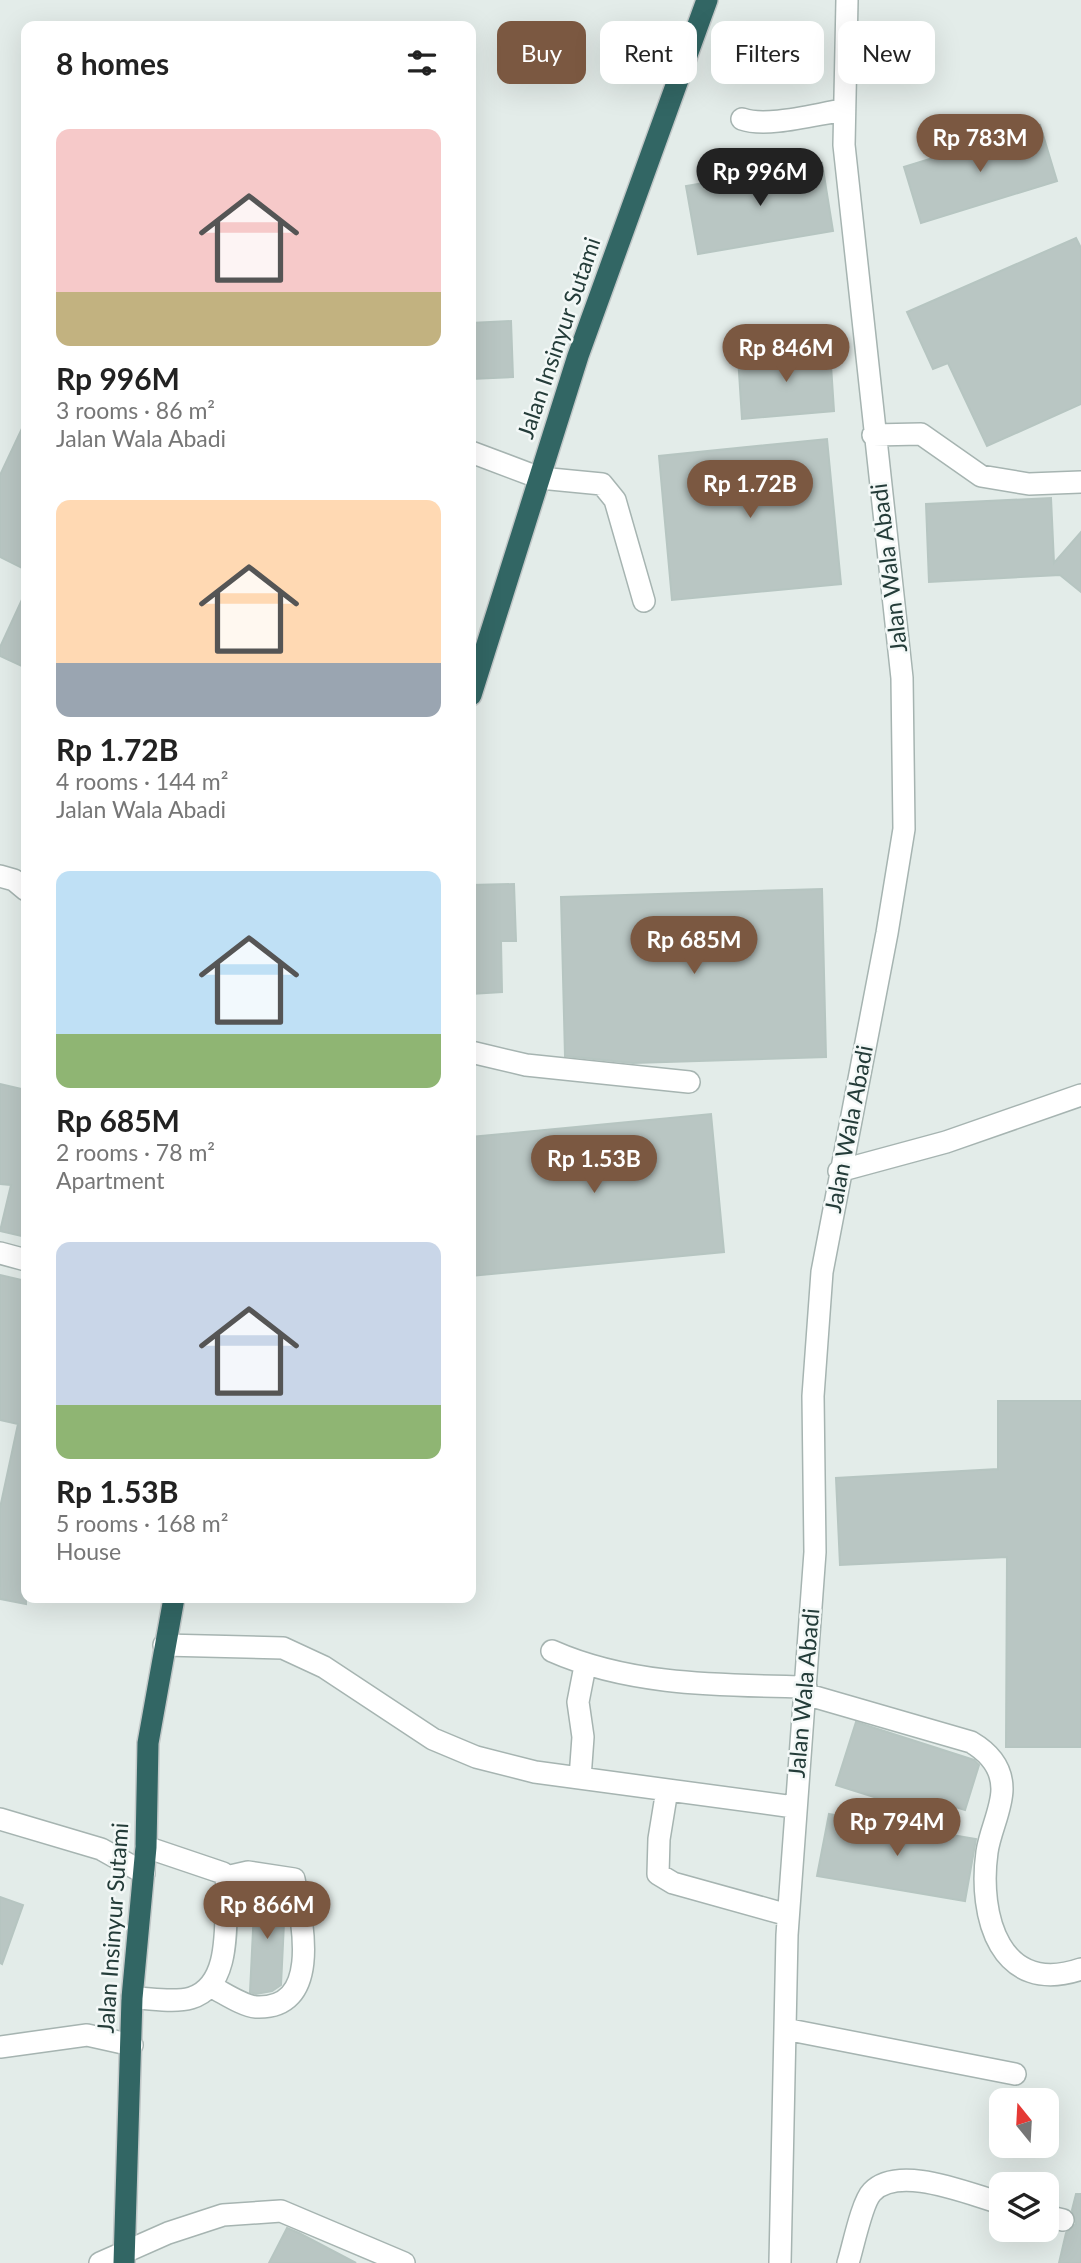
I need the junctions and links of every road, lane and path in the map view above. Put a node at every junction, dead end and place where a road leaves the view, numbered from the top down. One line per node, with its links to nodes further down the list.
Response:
1 (707, 0): 7 (highway, Jalan Insinyur Sutami)
2 (847, 0): 3 (street, Jalan Wala Abadi)
3 (844, 110): 4 (street); 5 (street, Jalan Wala Abadi)
4 (742, 119)
5 (873, 435): 8 (street); 16 (street, Jalan Wala Abadi)
6 (476, 454): 7 (street)
7 (540, 478): 9 (street); 10 (highway, Jalan Insinyur Sutami)
8 (1081, 482)
9 (643, 601)
10 (476, 678)
11 (0, 876): 12 (street)
12 (21, 886)
13 (476, 1053): 14 (street)
14 (689, 1082)
15 (1081, 1095): 16 (street)
16 (839, 1171): 23 (street, Jalan Wala Abadi)
17 (0, 1254): 18 (street)
18 (21, 1259)
19 (173, 1603): 20 (highway, Jalan Insinyur Sutami)
20 (164, 1645): 24 (street); 28 (highway, Jalan Insinyur Sutami)
21 (552, 1651): 22 (street)
22 (585, 1666): 23 (street); 24 (street)
23 (805, 1691): 26 (street, Jalan Wala Abadi); 32 (street)
24 (580, 1779): 25 (street)
25 (667, 1790): 26 (street); 31 (street)
26 (794, 1807): 31 (street, Jalan Wala Abadi)
27 (0, 1819): 29 (street)
28 (146, 1847): 29 (highway, Jalan Insinyur Sutami); 30 (street)
29 (144, 1873): 34 (highway, Jalan Insinyur Sutami)
30 (226, 1877): 33 (street); 33 (street)
31 (788, 1915): 35 (street, Jalan Wala Abadi)
32 (1081, 1969)
33 (212, 1987): 34 (street)
34 (132, 1998): 36 (highway, Jalan Insinyur Sutami)
35 (785, 2029): 38 (street); 43 (street, Jalan Wala Abadi)
36 (132, 2045): 37 (street); 40 (highway, Jalan Insinyur Sutami)
37 (0, 2047)
38 (1015, 2074)
39 (989, 2200): 44 (street)
40 (125, 2259): 41 (street); 42 (street)
41 (100, 2263)
42 (404, 2263)
43 (780, 2263)
44 (848, 2263)

